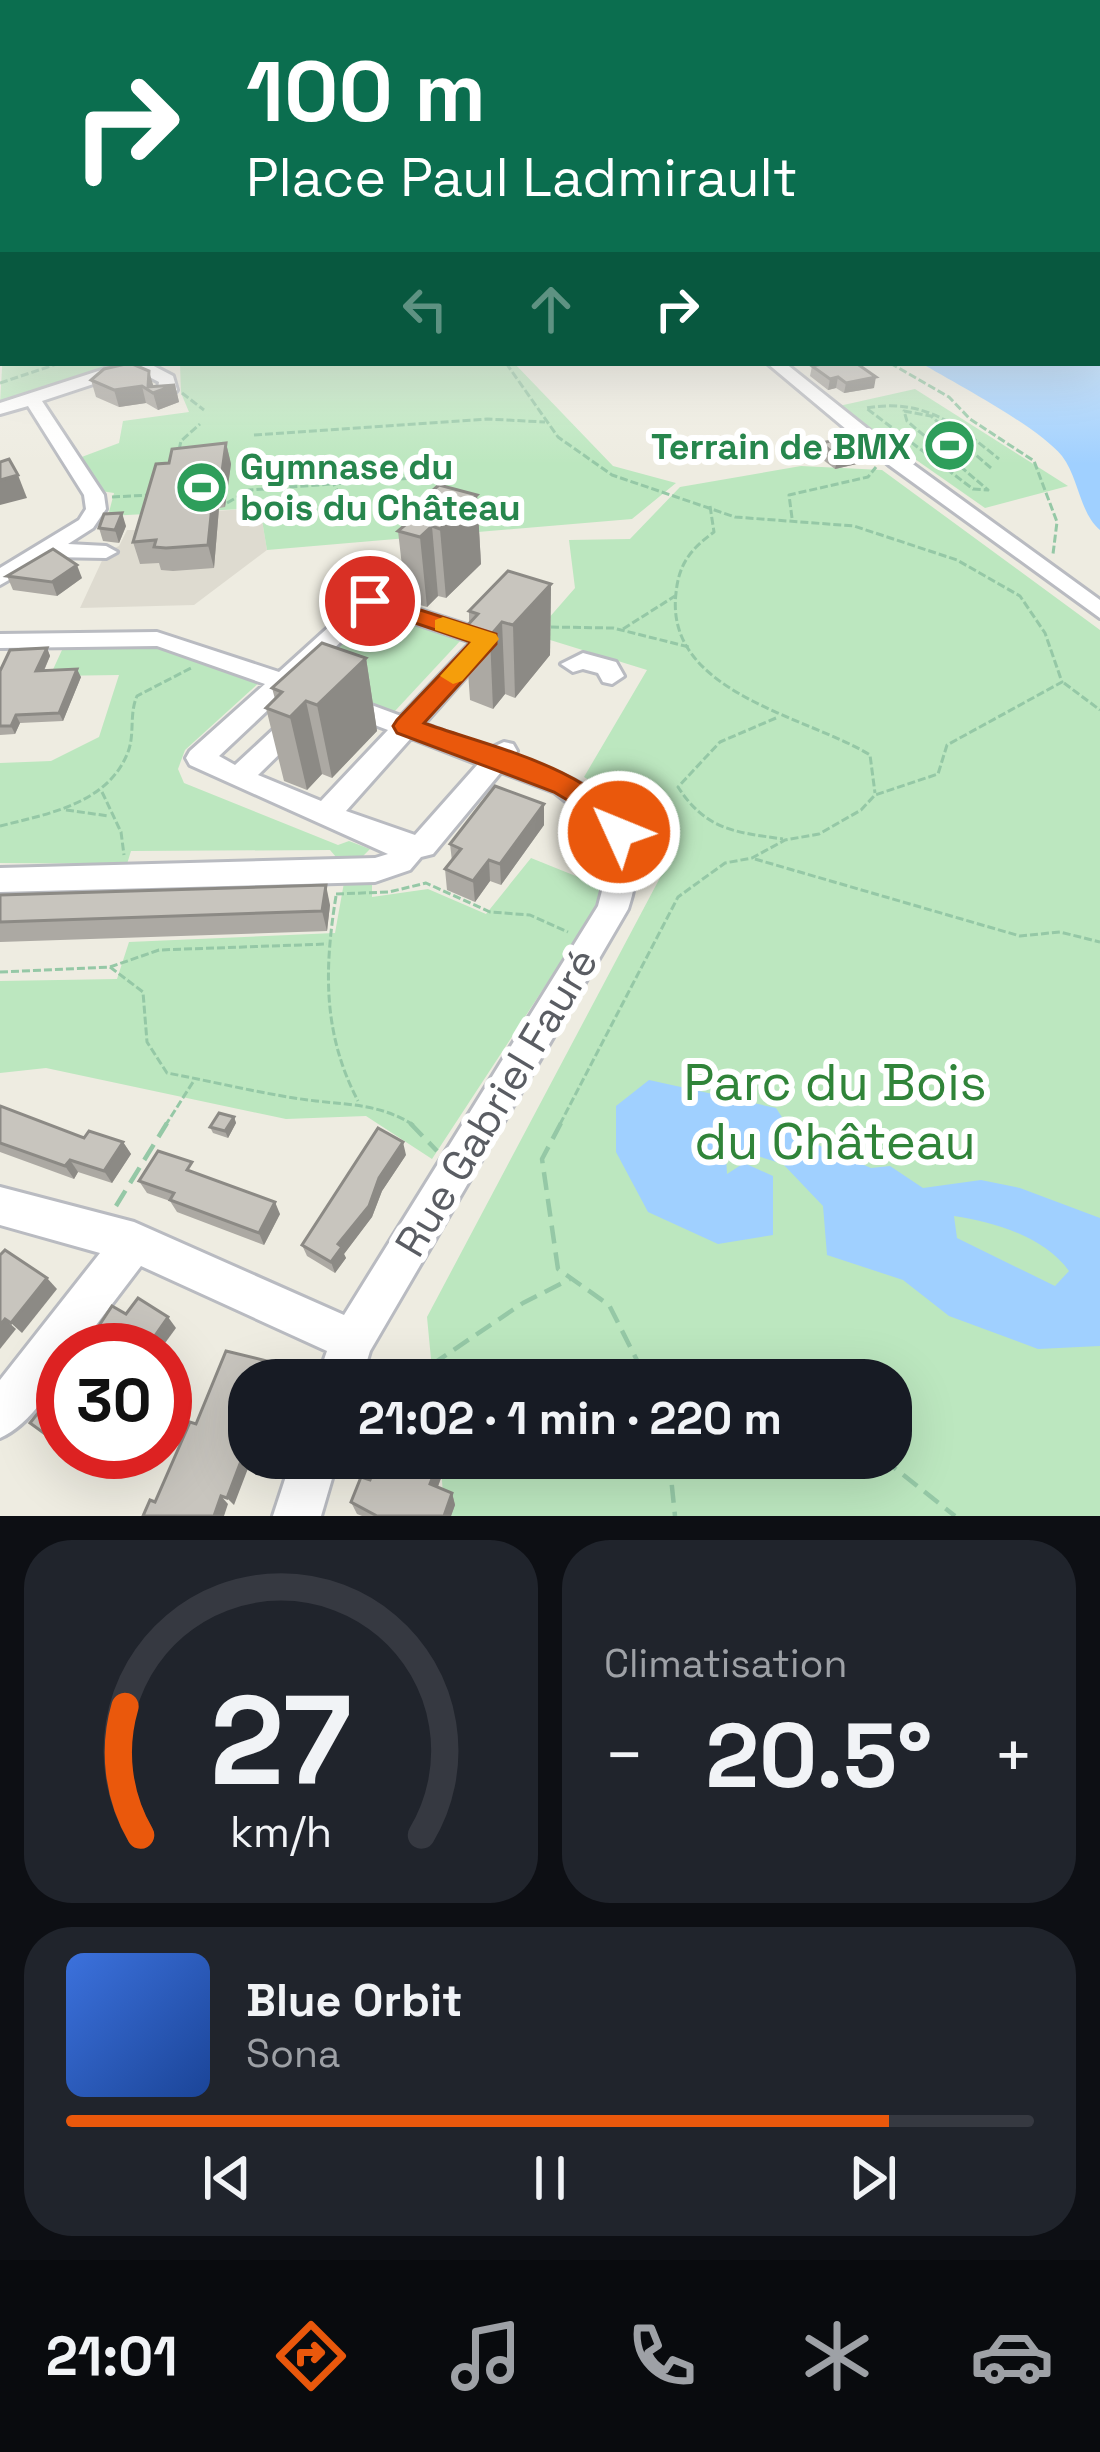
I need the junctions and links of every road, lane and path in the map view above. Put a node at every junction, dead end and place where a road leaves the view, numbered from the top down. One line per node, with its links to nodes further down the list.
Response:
1 (51, 366): 7 (path)
2 (129, 366): 9 (street)
3 (143, 366): 8 (street)
4 (508, 366): 12 (path)
5 (779, 366): 19 (street)
6 (895, 366): 31 (path)
7 (0, 383)
8 (165, 393): 11 (path)
9 (33, 400): 10 (street); 25 (street)
10 (0, 409)
11 (204, 410)
12 (546, 422): 13 (path); 27 (path)
13 (525, 423): 15 (path); 16 (path)
14 (200, 424): 17 (path)
15 (527, 431)
16 (254, 435)
17 (177, 459)
18 (1000, 459): 20 (path)
19 (896, 461): 28 (path); 31 (street)
20 (991, 468)
21 (456, 476): 22 (path)
22 (331, 482): 23 (path); 26 (path)
23 (338, 490)
24 (151, 494): 25 (path)
25 (96, 501): 29 (street)
26 (225, 504)
27 (710, 506): 28 (path); 33 (path)
28 (792, 520): 43 (path)
29 (44, 550): 30 (street); 32 (street)
30 (106, 552)
31 (1052, 575): 34 (street)
32 (0, 578)
33 (676, 596): 36 (path); 38 (path)
34 (1100, 611)
35 (540, 625): 36 (path)
36 (621, 630): 38 (path)
37 (0, 641): 39 (street, Rue Gabriel Fauré)
38 (690, 647): 47 (path)
39 (228, 661): 42 (street, Rue Gabriel Fauré); 50 (path)
40 (573, 664): 41 (street)
41 (612, 676)
42 (282, 681): 44 (street, Rue Gabriel Fauré); 46 (street); 49 (street)
43 (1062, 682): 45 (path); 51 (path)
44 (324, 696): 46 (street, Rue Gabriel Fauré); 49 (street)
45 (1100, 710)
46 (423, 714): 48 (street, Rue Gabriel Fauré); 53 (street)
47 (780, 717): 51 (path); 56 (path)
48 (500, 756): 57 (street); 64 (street, Rue Gabriel Fauré)
49 (238, 778): 53 (street)
50 (101, 790): 52 (path); 54 (path)
51 (875, 795): 56 (path)
52 (58, 810): 54 (path); 55 (path)
53 (326, 814): 57 (street)
54 (112, 817): 59 (path)
55 (0, 826)
56 (785, 840): 58 (path)
57 (413, 847): 61 (street)
58 (752, 858): 62 (path); 72 (path)
59 (116, 877): 60 (street); 61 (street)
60 (0, 880)
61 (338, 882): 63 (path); 64 (path)
62 (1100, 942)
63 (327, 944): 65 (path); 68 (path)
64 (592, 944): 69 (street, Rue Gabriel Fauré)
65 (110, 967): 66 (path); 67 (path)
66 (0, 972)
67 (194, 1080): 68 (path); 71 (path)
68 (359, 1102): 69 (path)
69 (444, 1189): 73 (street, Rue Gabriel Fauré)
70 (0, 1206): 71 (street)
71 (117, 1237): 73 (street); 77 (street)
72 (571, 1278): 75 (path); 76 (path)
73 (352, 1341): 74 (street, Rue Gabriel Fauré)
74 (346, 1359)
75 (440, 1359)
76 (636, 1359)
77 (0, 1416)
78 (308, 1479): 81 (street)
79 (671, 1479): 82 (path)
80 (909, 1479): 83 (path)
81 (296, 1516)
82 (675, 1516)
83 (956, 1516)

